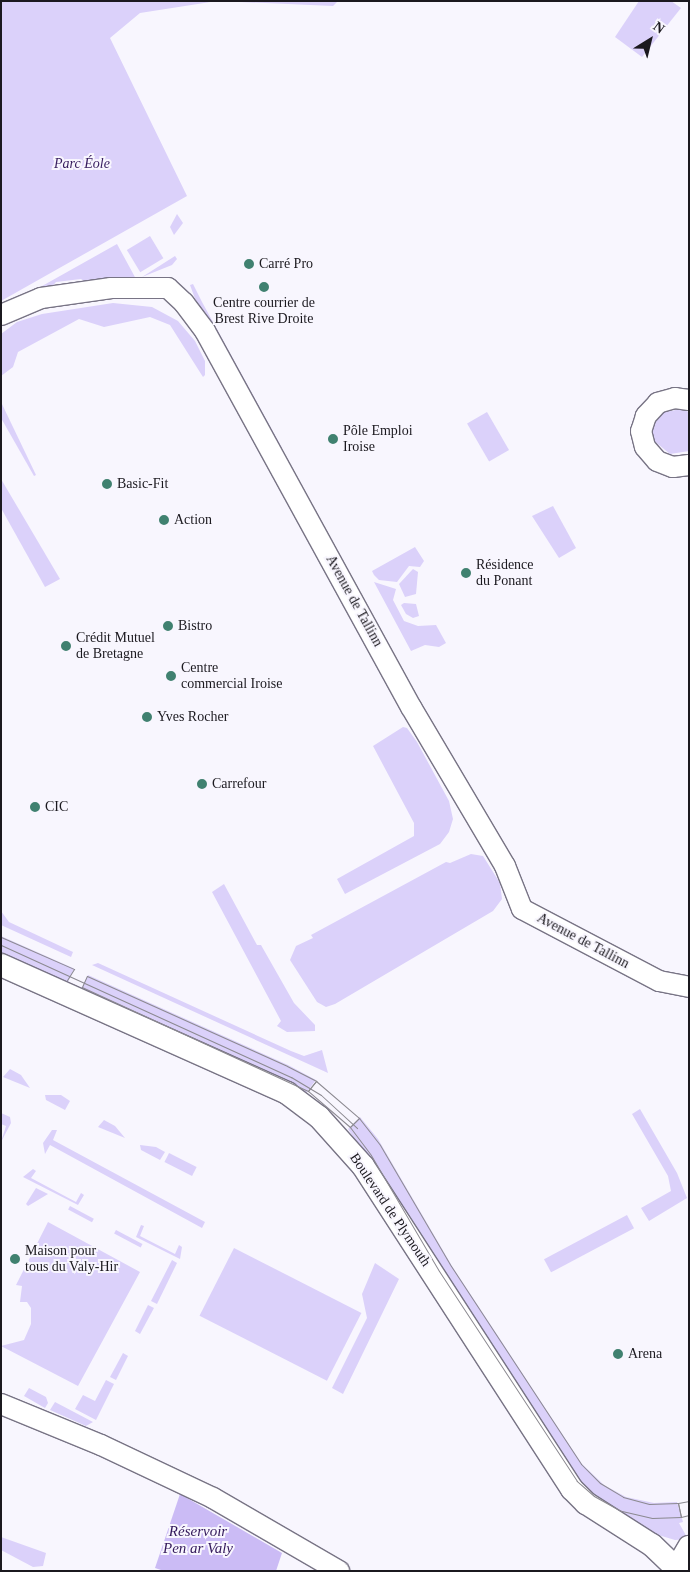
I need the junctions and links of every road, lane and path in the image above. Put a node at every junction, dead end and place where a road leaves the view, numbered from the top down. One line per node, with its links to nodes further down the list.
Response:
1 (1, 315): 5 (street, Avenue de Tallinn)
2 (689, 400): 3 (street)
3 (686, 469)
4 (1, 965): 7 (main road, Boulevard de Plymouth)
5 (689, 987)
6 (1, 1404): 9 (street)
7 (610, 1519): 8 (main road, Boulevard de Plymouth); 8 (main road, Boulevard de Plymouth)
8 (684, 1560)
9 (339, 1571)

